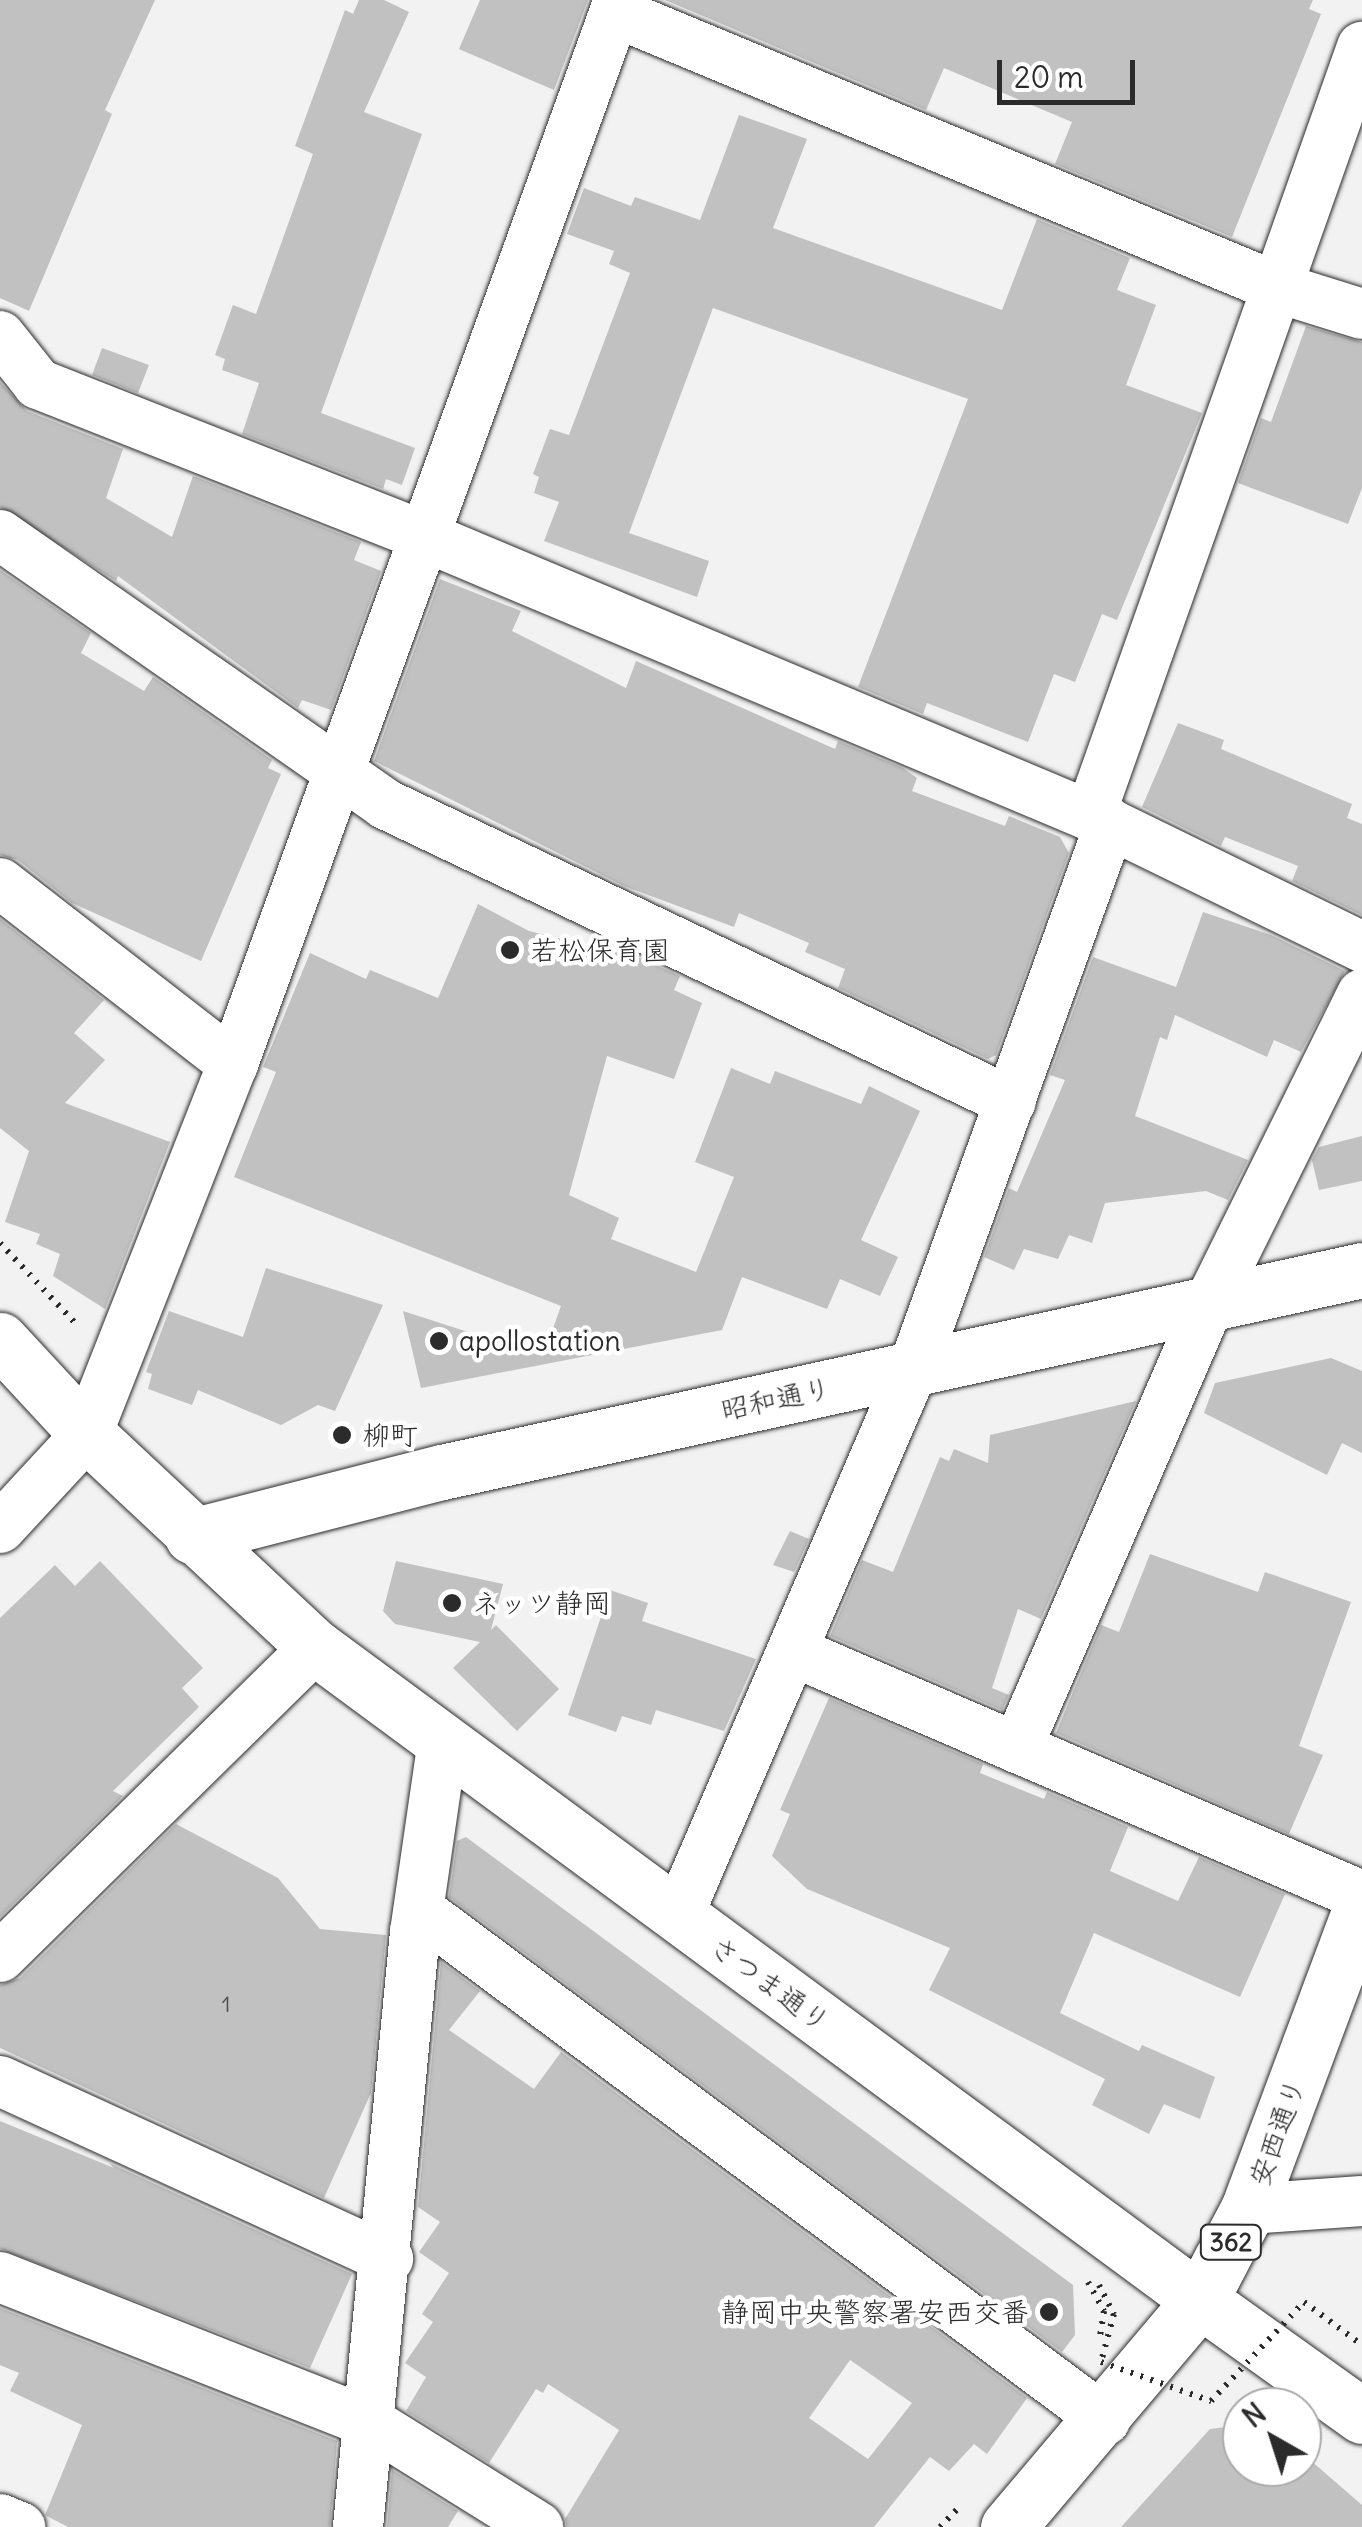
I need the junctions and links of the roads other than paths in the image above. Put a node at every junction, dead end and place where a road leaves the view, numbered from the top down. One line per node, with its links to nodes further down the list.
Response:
1 (617, 6): 3 (street); 7 (street)
2 (1362, 47): 3 (street)
3 (1276, 287): 4 (street); 9 (street)
4 (1362, 314)
5 (0, 336): 7 (street)
6 (0, 535): 8 (street)
7 (421, 535): 8 (street); 9 (street)
8 (336, 771): 13 (street); 14 (street)
9 (1100, 820): 11 (street); 14 (street)
10 (0, 883): 13 (street)
11 (1362, 947)
12 (1362, 994): 16 (street)
13 (233, 1064): 19 (street)
14 (1012, 1102): 18 (street)
15 (1362, 1270): 16 (main road, 昭和通り)
16 (1210, 1304): 18 (main road, 昭和通り); 25 (street)
17 (0, 1340): 19 (main road, さつま通り)
18 (913, 1369): 21 (main road, 昭和通り); 23 (street)
19 (87, 1434): 20 (street); 21 (main road, さつま通り)
20 (0, 1528)
21 (192, 1536): 22 (main road, さつま通り)
22 (315, 1647): 24 (main road, さつま通り); 30 (street)
23 (792, 1652): 25 (street); 29 (street)
24 (442, 1746): 28 (street); 29 (main road, さつま通り)
25 (1017, 1748): 26 (street)
26 (1362, 1896)
27 (1362, 1904): 33 (main road)
28 (419, 1910): 34 (street); 37 (street)
29 (678, 1916): 36 (main road, さつま通り)
30 (0, 1957)
31 (0, 2081): 34 (street)
32 (1362, 2201): 33 (street)
33 (1248, 2209): 36 (main road)
34 (388, 2259): 39 (street)
35 (0, 2277): 39 (street)
36 (1200, 2300): 37 (main road, 362); 38 (main road, さつま通り)
37 (1086, 2405): 40 (main road, 362)
38 (1362, 2416)
39 (371, 2423): 43 (street); 44 (street)
40 (986, 2514)
41 (0, 2518): 42 (street)
42 (20, 2527)
43 (358, 2527)
44 (538, 2527)

